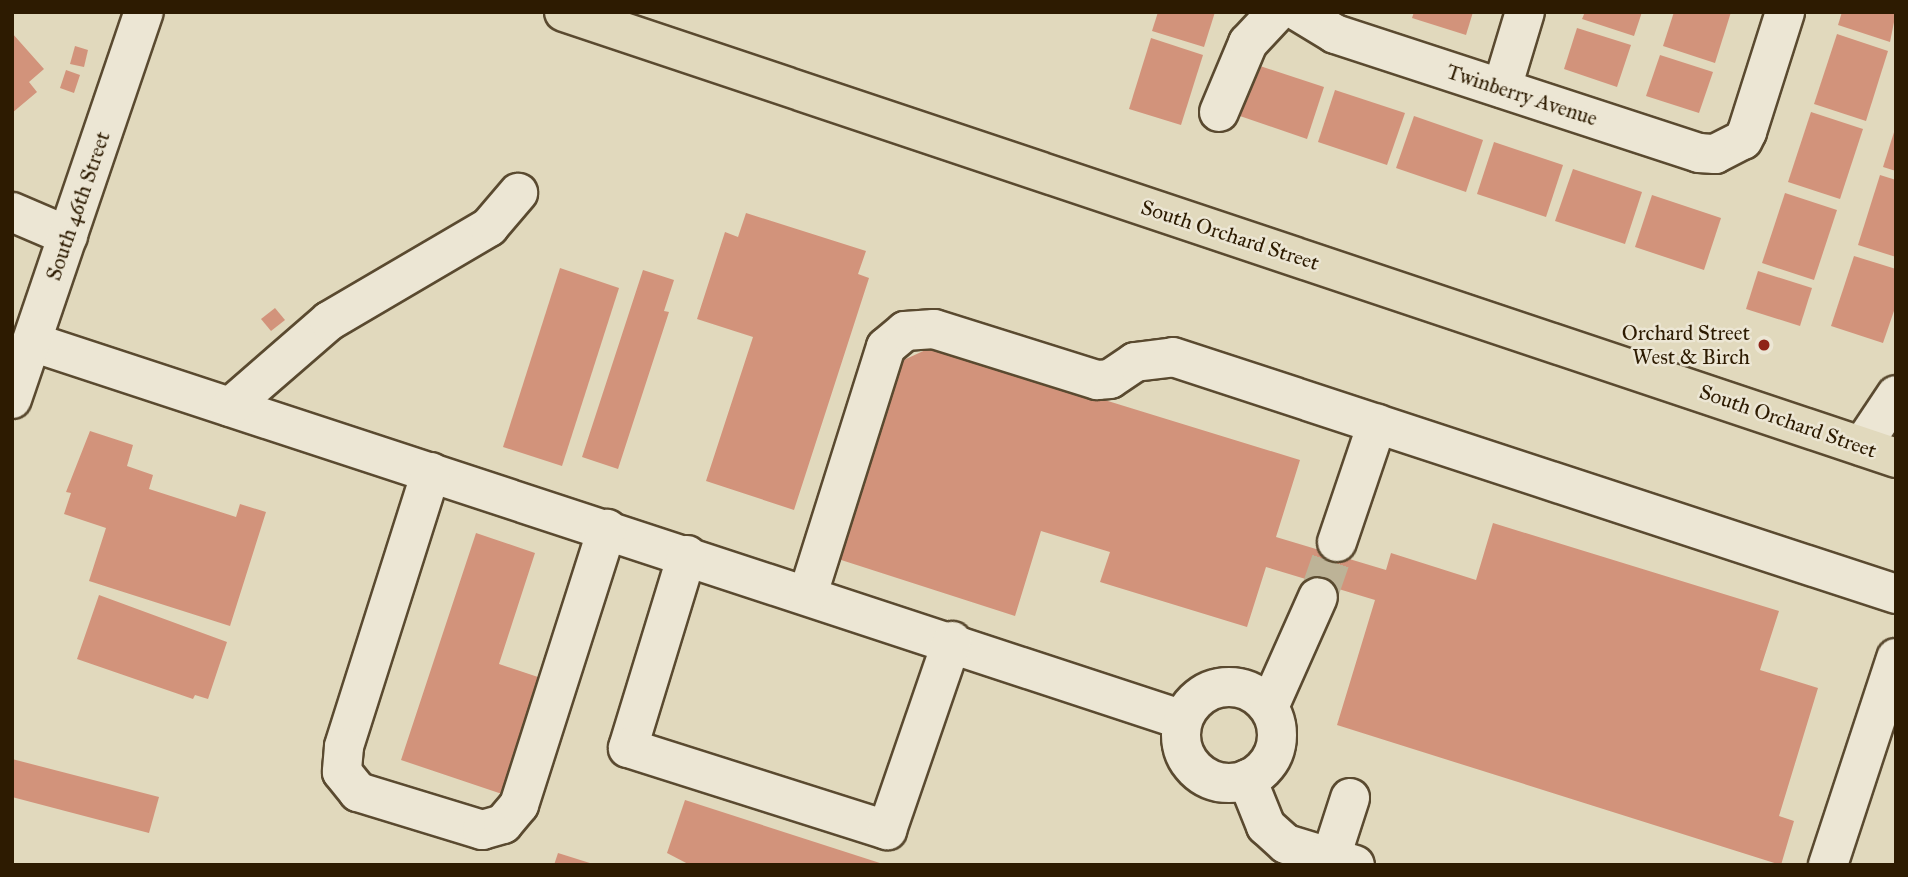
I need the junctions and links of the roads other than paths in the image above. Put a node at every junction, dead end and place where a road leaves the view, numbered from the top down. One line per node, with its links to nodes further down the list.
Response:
1 (144, 12): 10 (street, South 46th Street)
2 (564, 12): 16 (main road, South Orchard Street)
3 (1525, 12): 6 (street)
4 (1785, 12): 6 (street, Twinberry Avenue)
5 (1293, 14): 6 (street, Twinberry Avenue); 7 (street)
6 (1502, 88)
7 (1219, 112)
8 (518, 193): 14 (street)
9 (12, 212): 10 (street)
10 (68, 236): 11 (street, South 46th Street)
11 (32, 342): 13 (street, South 46th Street); 14 (street)
12 (1896, 396): 16 (street)
13 (12, 399)
14 (230, 407): 17 (street)
15 (1377, 424): 19 (street); 21 (street); 22 (street)
16 (1879, 452)
17 (431, 472): 18 (street); 18 (street)
18 (607, 529): 20 (street)
19 (1338, 542)
20 (687, 555): 21 (street); 24 (street)
21 (808, 594): 24 (street)
22 (1896, 594)
23 (1318, 597): 26 (street)
24 (952, 641): 27 (street)
25 (1896, 658): 31 (street)
26 (1269, 707): 27 (street); 28 (street)
27 (1183, 720): 28 (street)
28 (1247, 779): 30 (street)
29 (1350, 798): 30 (street)
30 (1343, 861)
31 (1828, 865)

